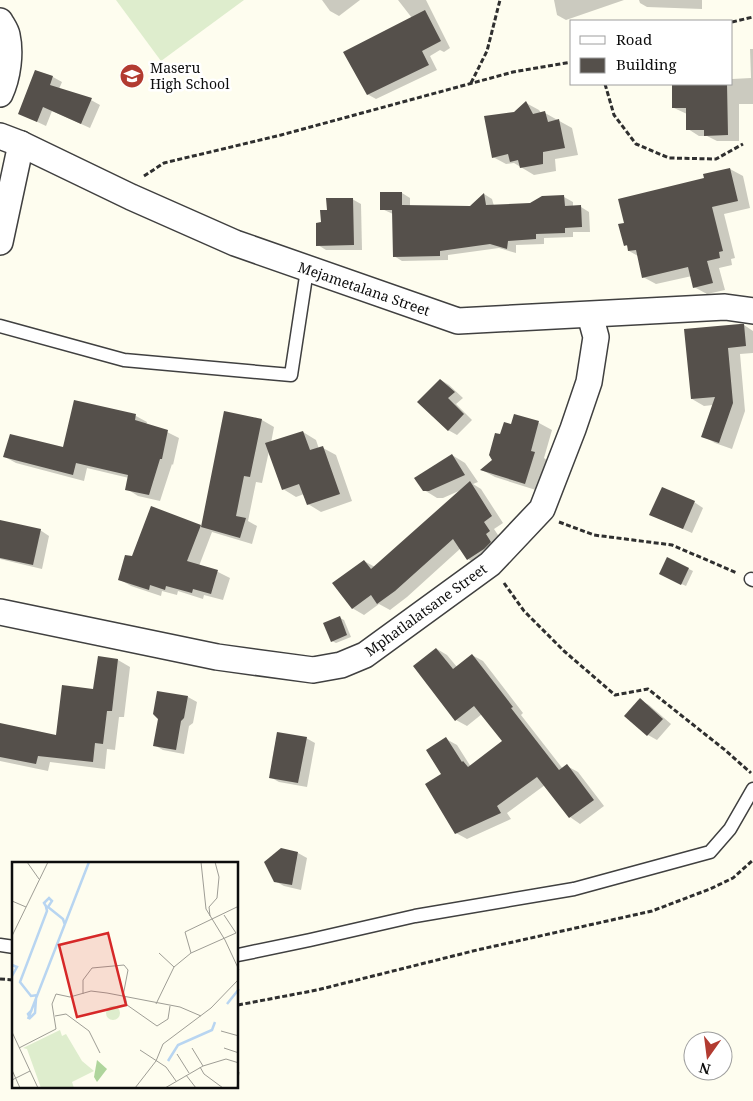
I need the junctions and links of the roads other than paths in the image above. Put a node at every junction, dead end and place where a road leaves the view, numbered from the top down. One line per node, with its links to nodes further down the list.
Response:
1 (0, 21): 2 (street)
2 (0, 94)
3 (10, 140): 4 (street); 5 (street, Mejametalana Street)
4 (0, 242)
5 (307, 270): 7 (street, Mejametalana Street); 8 (lane)
6 (753, 311): 7 (street, Mejametalana Street)
7 (590, 315): 9 (street, Mphatlalatsane Street)
8 (0, 326)
9 (0, 612)
10 (753, 790): 11 (lane)
11 (239, 955)

